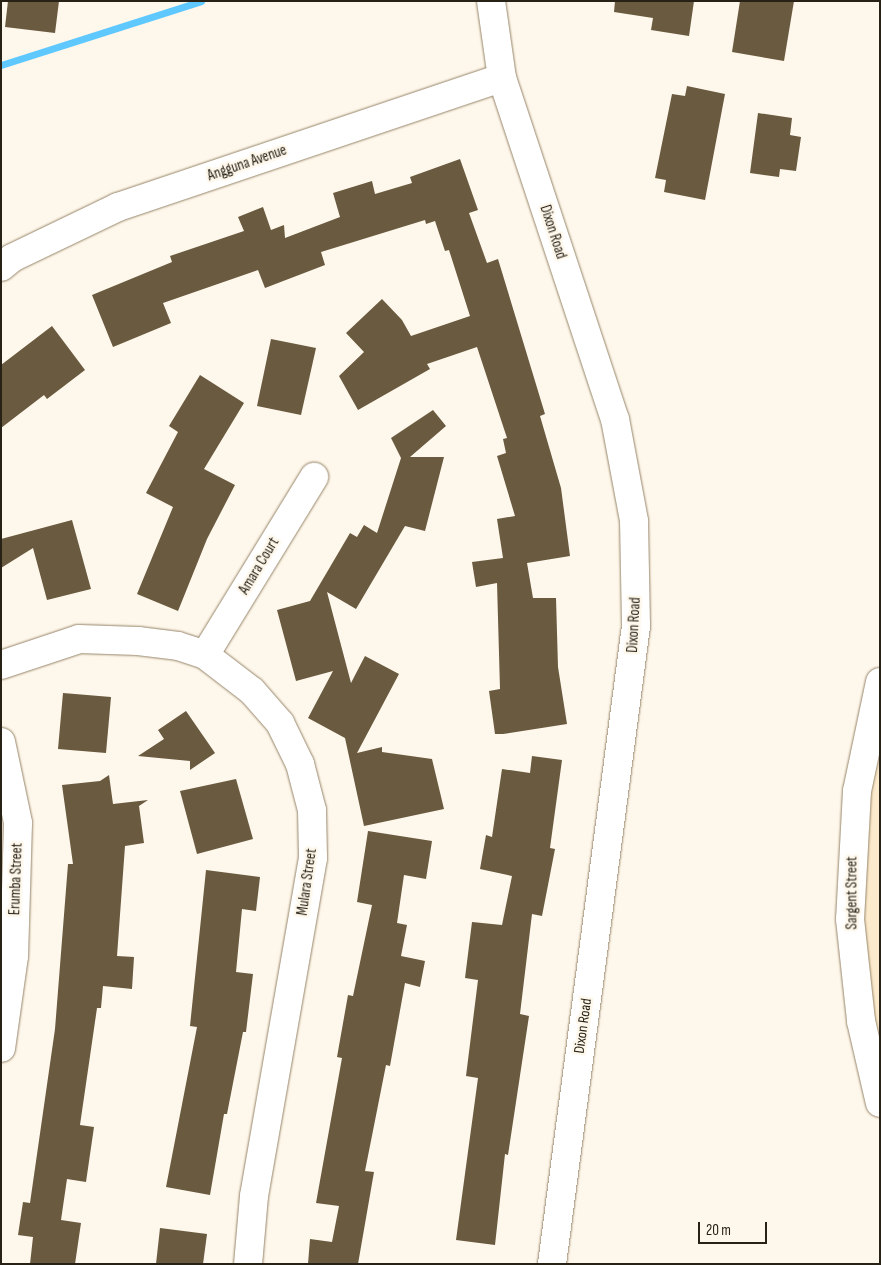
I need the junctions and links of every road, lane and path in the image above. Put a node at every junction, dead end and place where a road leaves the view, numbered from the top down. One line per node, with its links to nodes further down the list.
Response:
1 (491, 1): 2 (street, Dixon Road)
2 (502, 78): 3 (street, Angguna Avenue); 12 (street, Dixon Road)
3 (1, 267)
4 (314, 477): 5 (street, Amara Court)
5 (205, 655): 6 (street, Mulara Street); 11 (street, Mulara Street)
6 (1, 665)
7 (880, 682): 10 (street, Sargent Street)
8 (1, 742): 9 (street, Erumba Street)
9 (1, 1048)
10 (880, 1103)
11 (248, 1264)
12 (552, 1264)

